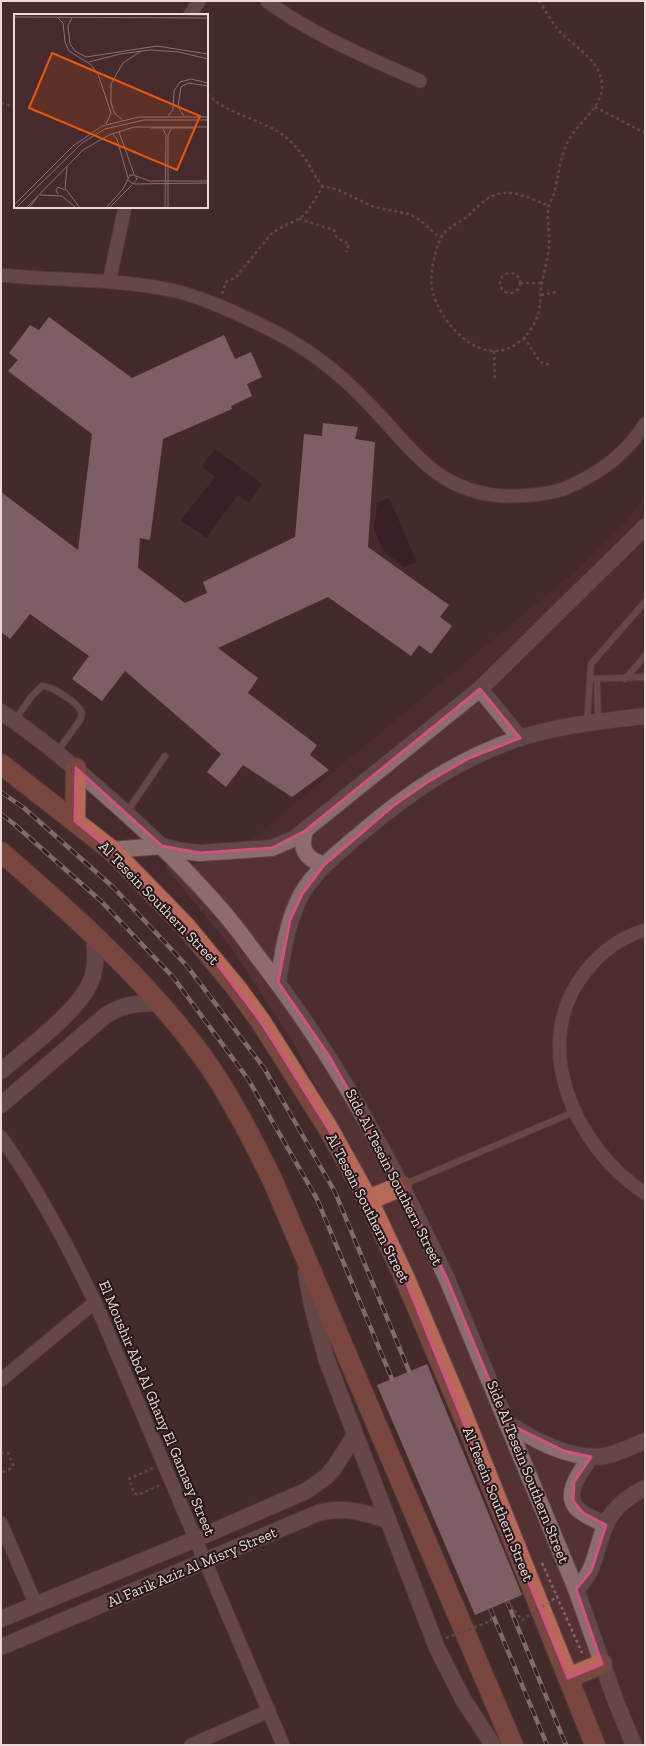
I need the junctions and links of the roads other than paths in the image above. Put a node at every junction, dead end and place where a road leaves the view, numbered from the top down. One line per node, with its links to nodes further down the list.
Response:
1 (199, 1): 3 (street)
2 (267, 1): 4 (street)
3 (191, 14)
4 (420, 81)
5 (125, 208): 7 (street)
6 (1, 275): 7 (street)
7 (109, 282): 8 (street)
8 (645, 424)
9 (645, 527): 16 (street)
10 (645, 602): 13 (lane)
11 (645, 656): 15 (lane)
12 (645, 677): 15 (lane)
13 (590, 679): 14 (lane); 20 (lane)
14 (597, 679): 15 (lane); 20 (lane)
15 (625, 679)
16 (480, 690): 21 (street); 28 (street)
17 (1, 712): 19 (street, Side Al Tesein Southern Street)
18 (645, 716): 20 (street)
19 (15, 721): 22 (street, Side Al Tesein Southern Street); 22 (lane)
20 (592, 722): 21 (street)
21 (520, 738): 32 (street)
22 (57, 752): 25 (street, Side Al Tesein Southern Street)
23 (165, 756): 26 (lane)
24 (1, 764): 27 (main road, Al Tesein Southern Street)
25 (76, 768): 26 (street, Side Al Tesein Southern Street); 27 (main road)
26 (127, 813): 29 (street, Side Al Tesein Southern Street)
27 (75, 821): 30 (main road, Al Tesein Southern Street)
28 (305, 831): 29 (street); 32 (street)
29 (162, 846): 30 (street); 35 (street, Side Al Tesein Southern Street)
30 (111, 850): 43 (main road, Al Tesein Southern Street)
31 (1, 852): 34 (main road)
32 (324, 865): 35 (street)
33 (645, 930): 39 (street)
34 (94, 936): 36 (main road); 37 (street)
35 (278, 982): 41 (street, Side Al Tesein Southern Street)
36 (159, 1003): 38 (street); 44 (main road)
37 (1, 1072)
38 (1, 1105)
39 (574, 1112): 41 (lane); 42 (street)
40 (1, 1137): 45 (street, El Moushir Abd Al Ghany El Gamasy Street)
41 (402, 1186): 43 (main road); 47 (street, Side Al Tesein Southern Street)
42 (645, 1193)
43 (368, 1200): 62 (main road, Al Tesein Southern Street)
44 (302, 1250): 48 (street); 67 (main road)
45 (95, 1302): 46 (street); 55 (street, El Moushir Abd Al Ghany El Gamasy Street)
46 (1, 1380)
47 (507, 1424): 50 (street); 57 (street, Side Al Tesein Southern Street)
48 (355, 1435): 52 (street); 55 (street, Al Farik Aziz Al Misry Street)
49 (645, 1441): 50 (street)
50 (591, 1457): 54 (street)
51 (645, 1488): 54 (street)
52 (387, 1520): 56 (street, Al Farik Aziz Al Misry Street); 66 (street)
53 (1, 1523): 58 (street)
54 (606, 1524): 57 (street)
55 (196, 1539): 56 (street, El Moushir Abd Al Ghany El Gamasy Street); 58 (street, Al Farik Aziz Al Misry Street)
56 (206, 1561): 60 (street, Al Farik Aziz Al Misry Street); 63 (street, El Moushir Abd Al Ghany El Gamasy Street)
57 (576, 1589): 61 (street, Side Al Tesein Southern Street)
58 (36, 1605): 59 (street, Al Farik Aziz Al Misry Street)
59 (1, 1620)
60 (1, 1647)
61 (602, 1664): 62 (main road); 69 (street, Side Al Tesein Southern Street)
62 (568, 1678): 68 (main road, Al Tesein Southern Street)
63 (269, 1711): 64 (street); 65 (street, El Moushir Abd Al Ghany El Gamasy Street)
64 (191, 1745)
65 (283, 1745)
66 (493, 1745)
67 (513, 1745)
68 (595, 1745)
69 (634, 1745)

